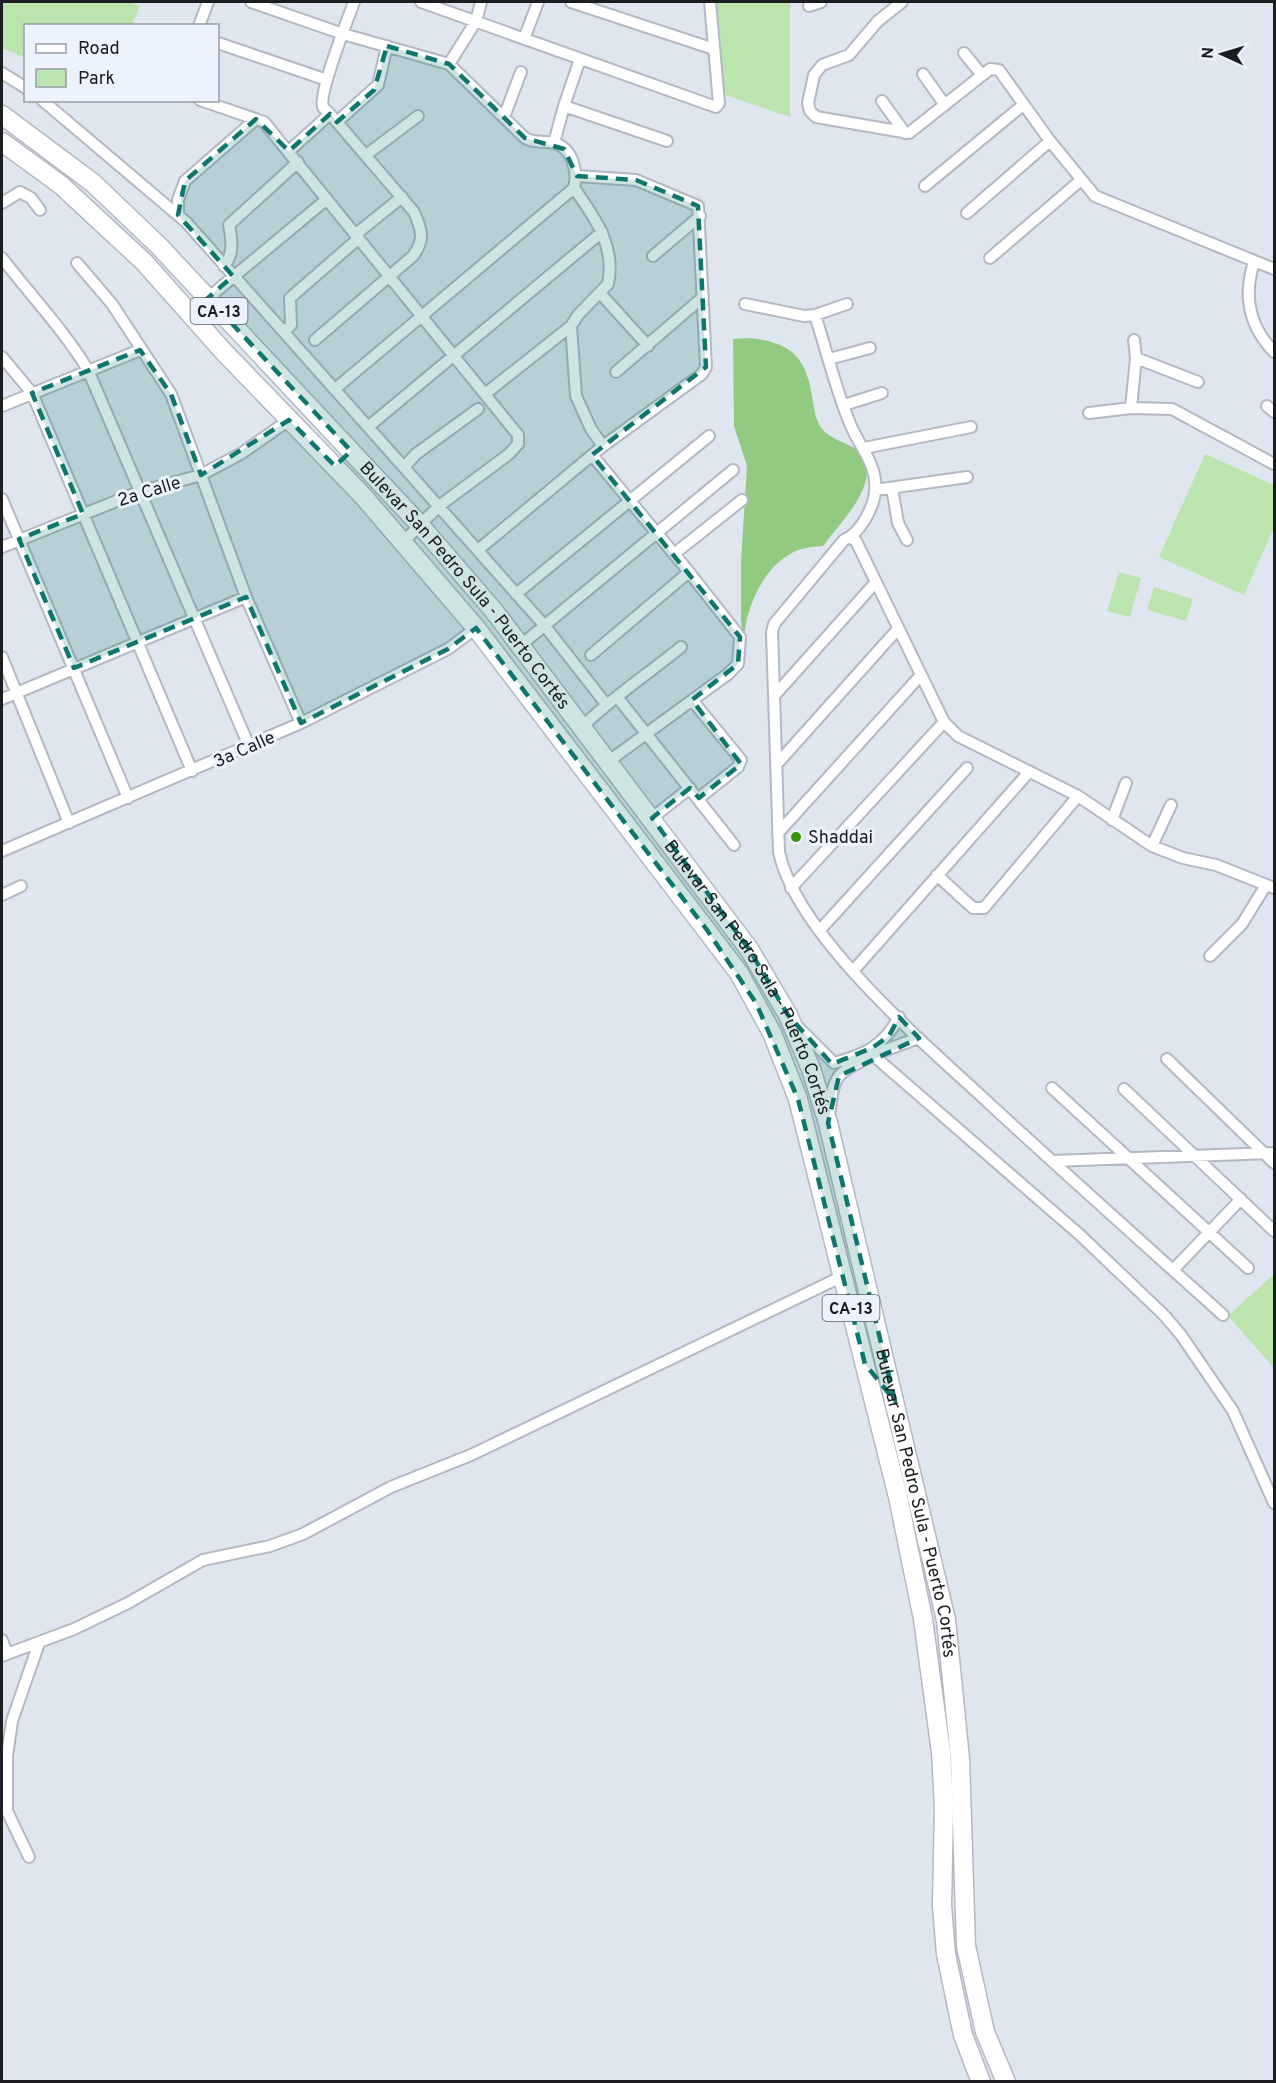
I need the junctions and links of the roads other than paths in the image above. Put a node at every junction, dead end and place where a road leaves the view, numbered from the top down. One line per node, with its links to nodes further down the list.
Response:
1 (208, 2): 13 (street)
2 (251, 2): 14 (street)
3 (354, 2): 14 (street)
4 (421, 2): 12 (street)
5 (481, 2): 12 (street)
6 (538, 2): 15 (street)
7 (571, 2): 18 (street)
8 (710, 2): 18 (street)
9 (821, 2): 11 (street)
10 (902, 2): 39 (street)
11 (809, 6)
12 (476, 21): 15 (street); 21 (street)
13 (200, 24)
14 (343, 34): 17 (street); 26 (street)
15 (524, 39): 20 (street)
16 (219, 42): 26 (street)
17 (387, 46): 21 (street); 38 (street)
18 (714, 49): 20 (street)
19 (964, 53): 25 (street)
20 (580, 59): 33 (street)
21 (449, 64): 36 (street)
22 (521, 72): 36 (street)
23 (2, 73): 27 (street)
24 (923, 74): 31 (street)
25 (982, 75): 31 (street); 32 (street)
26 (327, 80): 38 (street)
27 (24, 87)
28 (882, 101): 39 (street)
29 (44, 102): 56 (street)
30 (206, 102): 37 (street)
31 (945, 105): 39 (street)
32 (1023, 105): 41 (street); 49 (street)
33 (564, 106): 40 (street); 43 (street)
34 (2, 115): 71 (highway, Bulevar San Pedro Sula - Puerto Cortés / CA-13)
35 (418, 116): 45 (street)
36 (504, 117): 43 (street)
37 (256, 118): 44 (street); 56 (street)
38 (333, 118): 44 (street); 45 (street)
39 (905, 133)
40 (668, 141)
41 (1050, 141): 48 (street); 55 (street)
42 (2, 142): 100 (highway, Bulevar San Pedro Sula - Puerto Cortés / CA-13)
43 (554, 143): 47 (street)
44 (289, 151): 46 (street)
45 (366, 155): 51 (street)
46 (298, 162): 52 (street); 65 (street)
47 (577, 176): 50 (street); 57 (street)
48 (1081, 180): 62 (street); 63 (street)
49 (926, 186)
50 (574, 188): 58 (street); 75 (street)
51 (402, 197): 59 (street); 68 (street)
52 (327, 199): 59 (street); 67 (street)
53 (2, 203): 54 (street)
54 (40, 210)
55 (967, 213)
56 (178, 215): 65 (street)
57 (699, 216): 60 (street); 70 (street)
58 (602, 232): 69 (street); 84 (street)
59 (357, 236): 68 (street); 77 (street)
60 (653, 256)
61 (2, 258): 88 (street)
62 (990, 258)
63 (1254, 262): 66 (street); 83 (street)
64 (77, 263): 82 (street)
65 (224, 266): 67 (street)
66 (1275, 269)
67 (233, 276): 71 (street); 77 (street)
68 (390, 277): 75 (street); 78 (street)
69 (600, 293): 76 (street); 80 (street)
70 (704, 297): 80 (street); 104 (street)
71 (208, 298): 120 (highway, Bulevar San Pedro Sula - Puerto Cortés / CA-13)
72 (745, 304): 74 (street)
73 (847, 304): 74 (street)
74 (815, 315): 87 (street)
75 (422, 316): 84 (street); 91 (street)
76 (571, 326): 94 (street); 104 (street)
77 (284, 332): 91 (street)
78 (315, 340)
79 (1134, 340): 86 (street)
80 (648, 346): 89 (street)
81 (870, 348): 87 (street)
82 (140, 350): 88 (street); 110 (street)
83 (1275, 352)
84 (453, 355): 94 (street); 101 (street)
85 (2, 357): 92 (street)
86 (1136, 358): 90 (street); 97 (street)
87 (829, 359): 95 (street)
88 (88, 370): 92 (street); 114 (street)
89 (616, 372)
90 (1198, 382)
91 (335, 389): 101 (street)
92 (32, 393): 96 (street); 119 (street)
93 (882, 393): 95 (street)
94 (485, 394): 118 (street)
95 (844, 405): 105 (street)
96 (2, 406)
97 (1131, 408): 99 (street); 107 (street)
98 (478, 409): 108 (street)
99 (1089, 413)
100 (289, 420): 110 (street, 2a Calle); 125 (highway, Bulevar San Pedro Sula - Puerto Cortés / CA-13)
101 (368, 427): 108 (street)
102 (971, 427): 105 (street)
103 (709, 436): 116 (street)
104 (603, 446): 106 (street)
105 (864, 448): 113 (street)
106 (592, 456): 116 (street); 127 (street)
107 (1275, 464)
108 (404, 467): 118 (street)
109 (733, 470): 121 (street)
110 (201, 475): 114 (street, 2a Calle); 132 (street)
111 (967, 477): 112 (street)
112 (892, 488): 113 (street); 124 (street)
113 (875, 490): 122 (street)
114 (139, 492): 119 (street, 2a Calle); 133 (street)
115 (2, 499): 123 (street)
116 (628, 500): 121 (street); 131 (street)
117 (742, 500): 128 (street)
118 (439, 506): 120 (street); 127 (street)
119 (83, 514): 123 (street, 2a Calle); 137 (street)
120 (420, 525): 125 (street); 138 (highway, Bulevar San Pedro Sula - Puerto Cortés / CA-13)
121 (655, 532): 128 (street); 134 (street)
122 (851, 538): 130 (street); 145 (street)
123 (19, 539): 126 (street, 2a Calle); 142 (street)
124 (907, 540)
125 (403, 542): 135 (highway, Bulevar San Pedro Sula - Puerto Cortés / CA-13)
126 (2, 547)
127 (478, 550): 131 (street)
128 (674, 554): 129 (street)
129 (689, 572): 140 (street); 148 (street)
130 (876, 582): 136 (street); 145 (street)
131 (516, 594): 134 (street)
132 (246, 597): 133 (street); 151 (street)
133 (195, 617): 137 (street); 154 (street)
134 (544, 625): 138 (street); 149 (street)
135 (476, 628): 151 (street, 3a Calle); 199 (highway, Bulevar San Pedro Sula - Puerto Cortés / CA-13)
136 (897, 630): 143 (street); 156 (street)
137 (137, 642): 142 (street); 158 (street)
138 (521, 645): 152 (highway, Bulevar San Pedro Sula - Puerto Cortés / CA-13)
139 (681, 647): 146 (street)
140 (591, 655)
141 (2, 657): 144 (street)
142 (74, 668): 144 (street); 163 (street)
143 (920, 676): 150 (street); 169 (street)
144 (17, 693): 147 (street); 168 (street)
145 (774, 696): 156 (street)
146 (618, 698): 149 (street); 153 (street)
147 (2, 699)
148 (692, 700): 153 (street); 164 (street)
149 (606, 704): 152 (street)
150 (944, 722): 159 (street); 176 (street)
151 (301, 723): 154 (street, 3a Calle)
152 (583, 726): 155 (highway, Bulevar San Pedro Sula - Puerto Cortés / CA-13)
153 (649, 734): 155 (street); 161 (street)
154 (249, 746): 158 (street, 3a Calle)
155 (609, 761): 166 (highway, Bulevar San Pedro Sula - Puerto Cortés / CA-13)
156 (776, 765): 169 (street)
157 (967, 768): 178 (street)
158 (192, 771): 163 (street, 3a Calle)
159 (1029, 772): 162 (street); 173 (street)
160 (1126, 783): 167 (street)
161 (690, 788): 164 (street); 166 (street)
162 (1078, 796): 167 (street); 173 (street)
163 (128, 798): 168 (street, 3a Calle)
164 (699, 798): 170 (street)
165 (1171, 806): 171 (street)
166 (652, 818): 181 (highway, Bulevar San Pedro Sula - Puerto Cortés / CA-13)
167 (1112, 820): 171 (street)
168 (69, 823): 172 (street, 3a Calle)
169 (778, 833): 176 (street)
170 (734, 845)
171 (1152, 846): 175 (street)
172 (3, 847)
173 (937, 875): 180 (street)
174 (21, 886): 177 (street)
175 (1270, 886): 179 (street)
176 (791, 888): 178 (street)
177 (2, 895)
178 (820, 930): 180 (street)
179 (1210, 956)
180 (853, 971): 182 (street)
181 (788, 1015): 182 (street); 188 (highway, Bulevar San Pedro Sula - Puerto Cortés / CA-13)
182 (899, 1017): 183 (street)
183 (919, 1038): 184 (street); 192 (street)
184 (874, 1056): 188 (street); 204 (street)
185 (1167, 1059): 189 (street)
186 (1052, 1088): 191 (street)
187 (1124, 1089): 190 (street)
188 (828, 1123): 201 (highway, Bulevar San Pedro Sula - Puerto Cortés / CA-13)
189 (1269, 1153): 190 (street); 193 (street)
190 (1196, 1155): 191 (street); 194 (street)
191 (1126, 1157): 192 (street); 196 (street)
192 (1052, 1161): 198 (street)
193 (1275, 1163)
194 (1241, 1199): 195 (street); 196 (street)
195 (1275, 1231)
196 (1210, 1233): 197 (street); 198 (street)
197 (1248, 1268)
198 (1173, 1270): 200 (street)
199 (843, 1276): 201 (highway); 202 (highway, Bulevar San Pedro Sula - Puerto Cortés / CA-13); 206 (street)
200 (1223, 1315)
201 (877, 1326): 203 (highway, Bulevar San Pedro Sula - Puerto Cortés / CA-13)
202 (865, 1364): 203 (highway); 209 (highway, Bulevar San Pedro Sula - Puerto Cortés / CA-13)
203 (895, 1401): 210 (highway, Bulevar San Pedro Sula - Puerto Cortés / CA-13)
204 (1275, 1503)
205 (2, 1640): 207 (street)
206 (39, 1643): 207 (street); 208 (street)
207 (4, 1655)
208 (29, 1857)
209 (981, 2082)
210 (1006, 2082)

